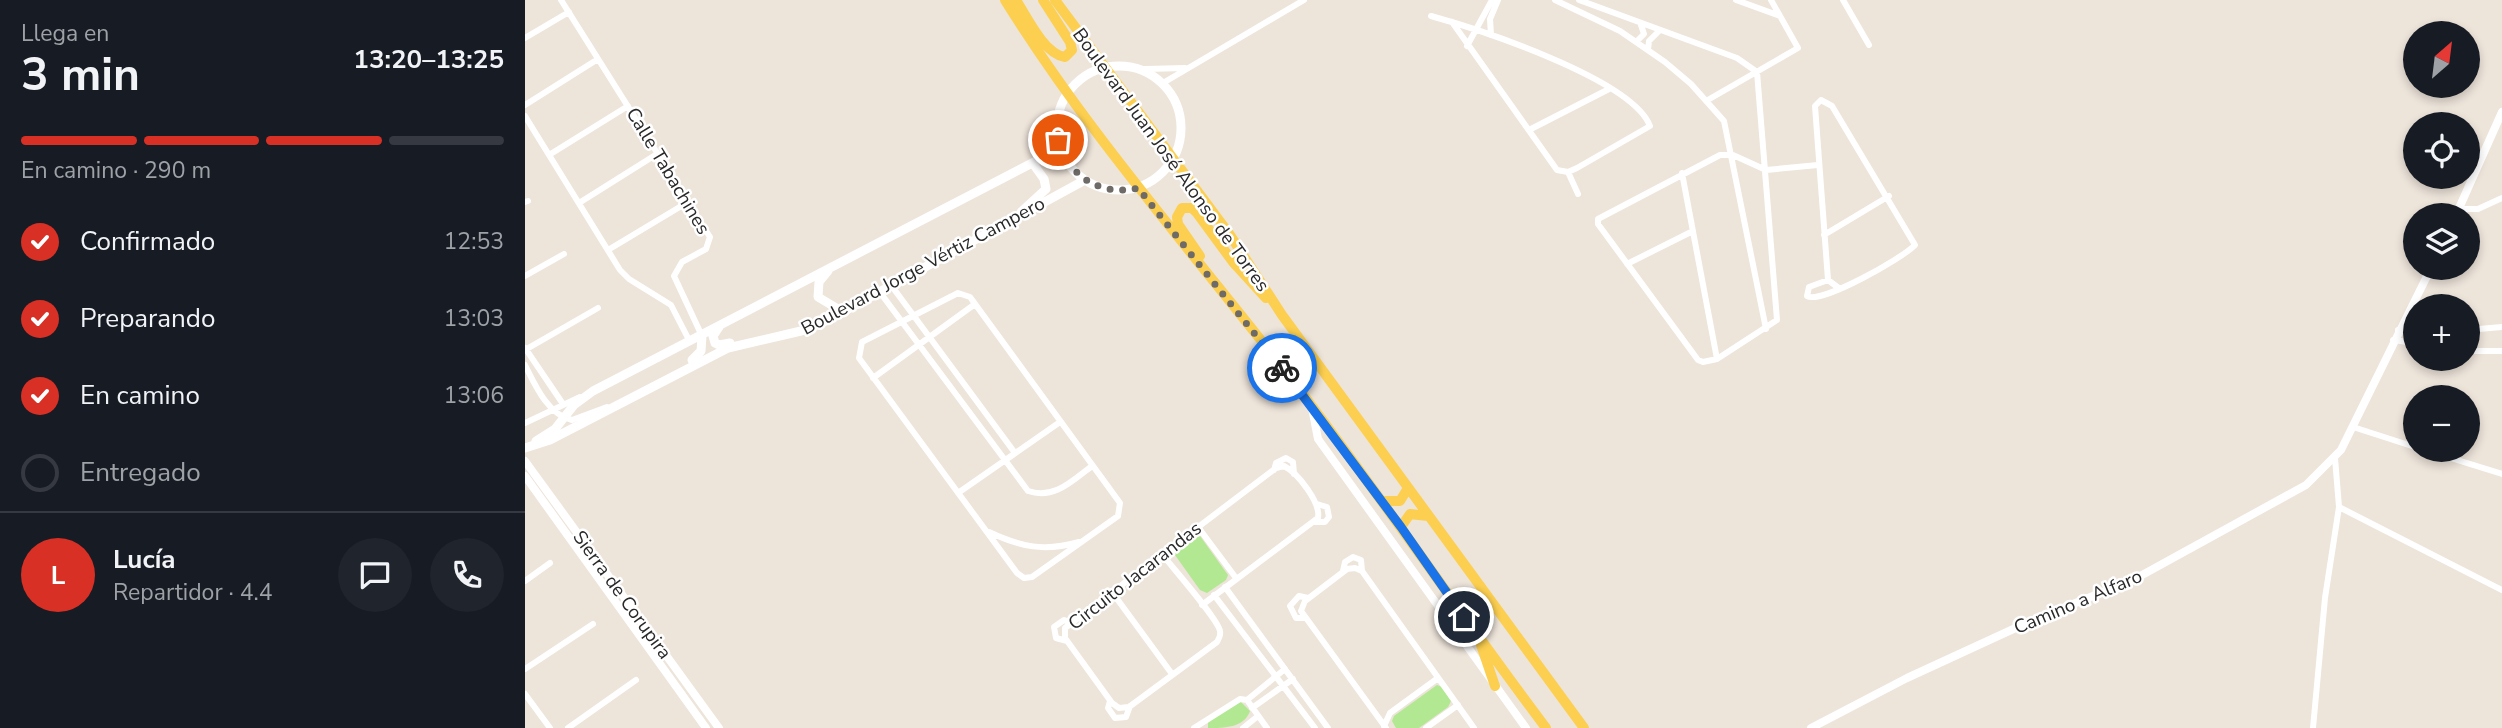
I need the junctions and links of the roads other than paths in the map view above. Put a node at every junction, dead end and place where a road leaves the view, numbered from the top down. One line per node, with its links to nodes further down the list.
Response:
1 (561, 0): 14 (street, Calle Tabachines)
2 (1005, 0): 34 (main road, Boulevard Juan José Alonso de Torres)
3 (1016, 0): 4 (main road)
4 (1043, 0)
5 (1055, 0): 29 (main road, Boulevard Juan José Alonso de Torres)
6 (1304, 0): 28 (street)
7 (1492, 0): 19 (street)
8 (1498, 0): 21 (street)
9 (1579, 0): 18 (street)
10 (1737, 0): 16 (street)
11 (1771, 0): 16 (street)
12 (1843, 0): 24 (street)
13 (1561, 1): 23 (street)
14 (569, 12): 22 (street); 27 (street, Calle Tabachines)
15 (1431, 16): 17 (street)
16 (1780, 16): 31 (street)
17 (1452, 22): 19 (street); 25 (street)
18 (1641, 24): 20 (street); 23 (street)
19 (1475, 30): 21 (street); 25 (street)
20 (1659, 31): 26 (street); 31 (street)
21 (1491, 35): 33 (street)
22 (525, 38)
23 (1636, 42): 26 (street)
24 (1869, 45)
25 (1467, 46): 40 (street)
26 (1648, 50): 35 (street)
27 (598, 59): 36 (street); 37 (street, Calle Tabachines)
28 (1193, 65): 30 (street); 32 (street)
29 (1103, 67): 30 (main road); 34 (main road); 45 (main road, Boulevard Juan José Alonso de Torres)
30 (1145, 69): 32 (main road)
31 (1757, 72): 35 (street); 48 (street)
32 (1163, 83): 45 (main road)
33 (1609, 89): 40 (street); 49 (street)
34 (1066, 94): 41 (main road); 52 (main road, Boulevard Juan José Alonso de Torres)
35 (1706, 100): 44 (street)
36 (525, 105)
37 (628, 106): 42 (street, Calle Tabachines); 43 (street)
38 (2502, 112): 58 (street)
39 (525, 116): 43 (street)
40 (1529, 130): 49 (street)
41 (1061, 148): 46 (main road, Boulevard Jorge Vértiz Campero); 51 (main road)
42 (657, 154): 56 (street, Calle Tabachines); 57 (street)
43 (549, 155): 57 (street)
44 (1733, 155): 48 (street); 50 (street); 68 (street)
45 (1173, 160): 52 (main road); 82 (main road, Boulevard Juan José Alonso de Torres)
46 (1034, 165): 60 (main road); 67 (main road, Boulevard Jorge Vértiz Campero)
47 (1818, 165): 48 (street); 54 (street); 62 (street)
48 (1766, 170): 65 (street)
49 (1568, 172): 53 (street)
50 (1682, 173): 61 (street); 66 (street)
51 (1085, 180): 52 (main road); 60 (main road, Boulevard Jorge Vértiz Campero)
52 (1138, 188): 75 (main road, Boulevard Juan José Alonso de Torres)
53 (1578, 194)
54 (1889, 196): 62 (street); 73 (street)
55 (2502, 198): 59 (street)
56 (688, 202): 63 (street); 76 (street, Calle Tabachines)
57 (579, 203): 63 (street)
58 (2462, 203)
59 (2480, 208)
60 (1004, 226): 72 (main road, Boulevard Jorge Vértiz Campero)
61 (1693, 231): 66 (street); 100 (street)
62 (1824, 234): 70 (street)
63 (608, 250): 78 (street)
64 (564, 254): 69 (street)
65 (1772, 262): 68 (street); 86 (street)
66 (1627, 264): 100 (street)
67 (835, 265): 80 (main road); 84 (main road, Boulevard Jorge Vértiz Campero)
68 (1755, 265): 86 (street)
69 (525, 276)
70 (1828, 280): 73 (street); 73 (street)
71 (2425, 280): 88 (street, Camino a Alfaro)
72 (891, 285): 74 (main road, Boulevard Jorge Vértiz Campero); 81 (street)
73 (1840, 289)
74 (879, 291): 80 (main road, Boulevard Jorge Vértiz Campero); 83 (street)
75 (1225, 296): 82 (main road); 109 (main road, Boulevard Juan José Alonso de Torres)
76 (683, 299): 78 (street); 90 (street, Calle Tabachines)
77 (975, 304): 81 (street); 91 (street); 111 (street)
78 (671, 305): 94 (street)
79 (598, 308): 97 (street)
80 (843, 312): 95 (main road, Boulevard Jorge Vértiz Campero)
81 (912, 315): 83 (street); 91 (street)
82 (1282, 315): 124 (main road, Boulevard Juan José Alonso de Torres)
83 (901, 320): 96 (street); 104 (street)
84 (720, 326): 90 (main road, Boulevard Jorge Vértiz Campero); 95 (main road)
85 (2502, 327): 87 (street)
86 (1766, 329): 100 (street)
87 (2480, 329)
88 (2398, 330): 89 (street); 92 (street, Camino a Alfaro)
89 (2403, 330)
90 (702, 336): 94 (main road, Boulevard Jorge Vértiz Campero); 103 (main road)
91 (929, 337): 96 (street); 116 (street)
92 (2393, 340): 93 (street); 113 (street, Camino a Alfaro)
93 (2403, 341)
94 (690, 342): 106 (main road, Boulevard Jorge Vértiz Campero)
95 (735, 345): 103 (main road, Boulevard Jorge Vértiz Campero)
96 (919, 345): 104 (street); 119 (street)
97 (526, 349): 102 (street)
98 (2480, 351): 99 (street)
99 (2502, 351)
100 (1717, 359)
101 (525, 365): 105 (street)
102 (546, 376): 105 (street); 107 (street)
103 (668, 377): 108 (main road, Boulevard Jorge Vértiz Campero)
104 (873, 378): 125 (street)
105 (534, 382): 110 (street)
106 (593, 391): 107 (street); 110 (main road, Boulevard Jorge Vértiz Campero)
107 (563, 404): 110 (street)
108 (610, 407): 110 (street); 115 (main road, Boulevard Jorge Vértiz Campero)
109 (1312, 408): 126 (main road, Boulevard Juan José Alonso de Torres); 160 (street)
110 (557, 414): 112 (street); 115 (main road, Boulevard Jorge Vértiz Campero)
111 (1060, 422): 116 (street); 121 (street)
112 (525, 423)
113 (2353, 427): 114 (street); 117 (street, Camino a Alfaro)
114 (2403, 443)
115 (527, 447)
116 (1015, 453): 119 (street)
117 (2335, 458): 127 (street); 181 (street, Camino a Alfaro)
118 (525, 461): 170 (street, Sierra de Corupira)
119 (1004, 461): 121 (street); 125 (street)
120 (2464, 462): 122 (street)
121 (1092, 466): 132 (street)
122 (2502, 474)
123 (525, 476): 169 (street, Sierra de Corupira)
124 (1408, 488): 126 (main road); 128 (main road, Boulevard Juan José Alonso de Torres)
125 (958, 493): 131 (street)
126 (1382, 501): 130 (main road, Boulevard Juan José Alonso de Torres)
127 (2339, 507): 140 (street); 182 (street)
128 (1427, 516): 130 (main road); 180 (main road, Boulevard Juan José Alonso de Torres)
129 (1198, 527): 133 (street, Circuito Jacarandas); 137 (street); 137 (street, Circuito Jacarandas)
130 (1401, 527): 151 (main road, Boulevard Juan José Alonso de Torres)
131 (986, 530): 132 (street); 132 (street)
132 (1084, 540)
133 (1162, 554): 141 (street, Circuito Jacarandas); 144 (street)
134 (551, 564): 138 (street)
135 (1343, 571): 136 (street); 136 (street); 143 (street)
136 (1362, 571): 156 (street)
137 (1235, 578): 139 (street, Circuito Jacarandas)
138 (525, 581)
139 (1225, 587): 142 (street, Circuito Jacarandas); 145 (street)
140 (2502, 590)
141 (1112, 592): 154 (street); 154 (street, Circuito Jacarandas)
142 (1214, 595): 144 (street); 147 (street)
143 (1308, 598): 146 (street); 146 (street)
144 (1202, 605): 154 (street, Circuito Jacarandas)
145 (1244, 612): 147 (street); 149 (street)
146 (1305, 618): 166 (street)
147 (1233, 620): 150 (street)
148 (593, 624): 152 (street)
149 (1255, 628): 150 (street); 153 (street)
150 (1245, 635): 155 (street)
151 (1479, 639): 160 (main road); 179 (main road, Boulevard Juan José Alonso de Torres)
152 (525, 668)
153 (1285, 669): 155 (street); 157 (street)
154 (1172, 674)
155 (1276, 676): 159 (street); 162 (street)
156 (1438, 678): 163 (street); 166 (street)
157 (1293, 679): 159 (street); 175 (street)
158 (636, 680): 168 (street)
159 (1283, 685): 164 (street); 174 (street)
160 (1495, 686): 178 (street)
161 (525, 694): 167 (street)
162 (1247, 700): 164 (street); 171 (street)
163 (1458, 705): 176 (street); 177 (street)
164 (1252, 709): 165 (street)
165 (1258, 716): 172 (street); 173 (street)
166 (1384, 727)
167 (550, 728)
168 (568, 728)
169 (706, 728)
170 (719, 728)
171 (1193, 728)
172 (1243, 728)
173 (1267, 728)
174 (1315, 728)
175 (1328, 728)
176 (1426, 728)
177 (1475, 728)
178 (1526, 728)
179 (1546, 728)
180 (1584, 728)
181 (1811, 728)
182 (2313, 728)

